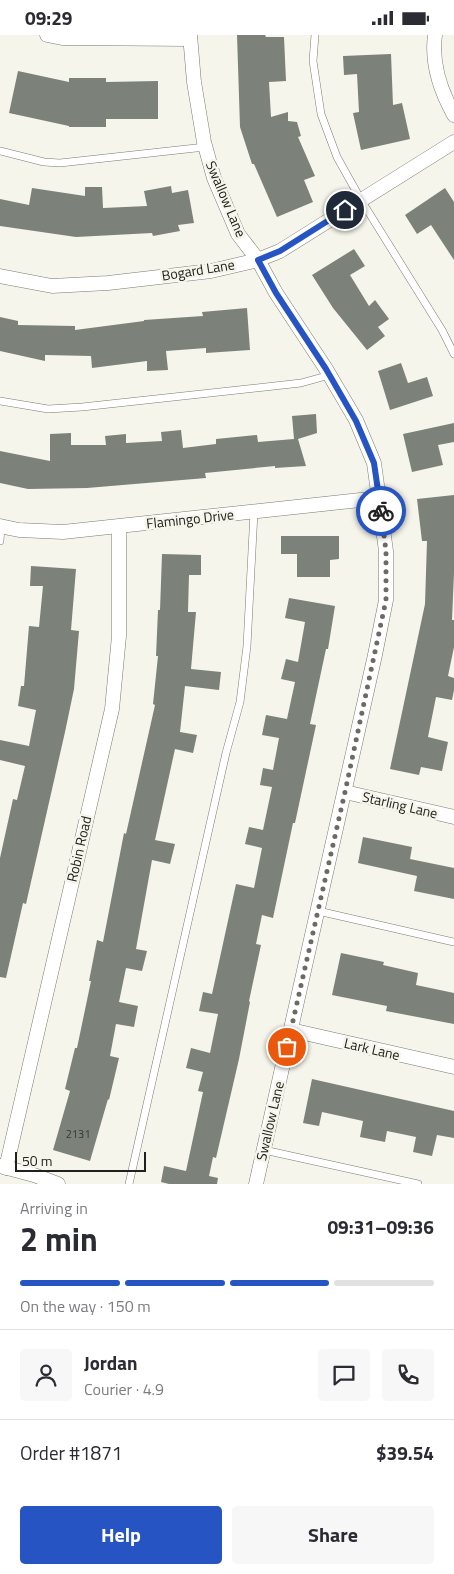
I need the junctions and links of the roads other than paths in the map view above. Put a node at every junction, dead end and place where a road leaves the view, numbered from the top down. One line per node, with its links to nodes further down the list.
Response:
1 (47, 35): 4 (street)
2 (315, 35): 9 (lane)
3 (435, 35): 5 (street)
4 (190, 37): 7 (street, Swallow Lane)
5 (454, 115)
6 (454, 142): 9 (street, Bogard Lane)
7 (205, 147): 8 (lane); 10 (street, Swallow Lane)
8 (0, 151)
9 (361, 200): 10 (street, Bogard Lane); 12 (lane)
10 (258, 260): 11 (street, Bogard Lane); 13 (street, Swallow Lane)
11 (0, 276)
12 (454, 354)
13 (330, 375): 14 (lane); 15 (street, Swallow Lane)
14 (0, 401)
15 (379, 499): 16 (street, Flamingo Drive); 20 (street, Swallow Lane)
16 (254, 512): 18 (street, Flamingo Drive); 29 (lane)
17 (0, 526): 18 (street, Flamingo Drive); 19 (lane)
18 (119, 527): 27 (street, Robin Road)
19 (0, 541)
20 (345, 792): 21 (street, Starling Lane); 22 (street, Swallow Lane)
21 (454, 817)
22 (318, 911): 23 (lane); 24 (street, Swallow Lane)
23 (454, 942)
24 (290, 1030): 25 (street, Lark Lane); 26 (street, Swallow Lane)
25 (454, 1067)
26 (264, 1150): 30 (street, Swallow Lane); 31 (lane)
27 (3, 1167): 28 (street)
28 (58, 1184)
29 (129, 1184)
30 (256, 1184)
31 (418, 1184)

